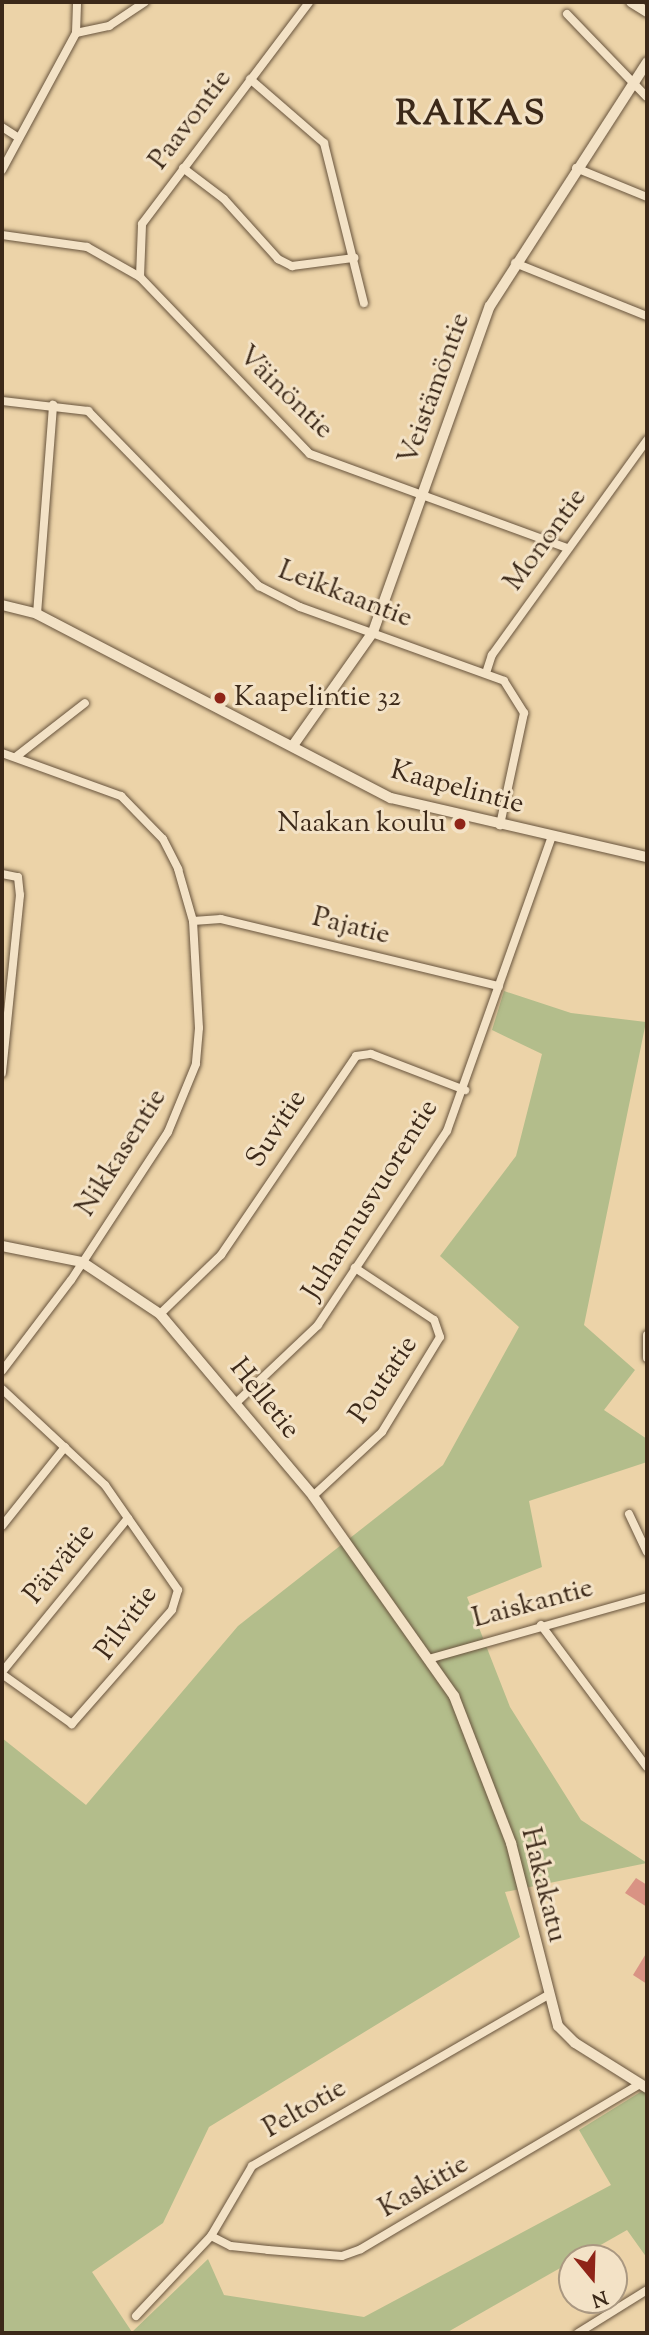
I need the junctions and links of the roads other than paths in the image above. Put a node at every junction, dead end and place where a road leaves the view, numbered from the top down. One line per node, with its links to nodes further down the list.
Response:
1 (77, 2): 7 (street)
2 (145, 2): 7 (street)
3 (309, 2): 9 (street, Paavontie)
4 (631, 2): 5 (street)
5 (647, 12)
6 (567, 14): 10 (street)
7 (76, 33): 13 (street)
8 (647, 62): 10 (street, Veistämöntie)
9 (250, 79): 14 (street, Paavontie); 19 (street)
10 (632, 84): 11 (street); 15 (street, Veistämöntie)
11 (647, 97)
12 (2, 127): 13 (street)
13 (16, 136): 16 (street)
14 (183, 168): 19 (street); 21 (street, Paavontie)
15 (576, 168): 17 (street); 20 (street, Veistämöntie)
16 (2, 170)
17 (647, 197)
18 (2, 235): 21 (street, Väinöntie)
19 (354, 258): 22 (street)
20 (515, 263): 23 (street); 27 (street, Veistämöntie)
21 (140, 277): 27 (street, Väinöntie)
22 (364, 303)
23 (647, 316)
24 (2, 401): 25 (street, Leikkaantie)
25 (53, 405): 30 (street); 31 (street, Leikkaantie)
26 (647, 439): 28 (street, Monontie)
27 (421, 496): 28 (street, Väinöntie); 31 (street, Veistämöntie)
28 (567, 548): 32 (street, Monontie)
29 (2, 605): 30 (street, Kaapelintie)
30 (37, 614): 34 (street, Kaapelintie)
31 (373, 632): 32 (street, Leikkaantie); 34 (street, Veistämöntie)
32 (487, 670): 37 (street, Leikkaantie)
33 (85, 703): 36 (street)
34 (294, 744): 37 (street, Kaapelintie)
35 (2, 753): 36 (street, Nikkasentie)
36 (17, 756): 41 (street, Nikkasentie)
37 (500, 825): 38 (street, Kaapelintie)
38 (552, 836): 39 (street, Kaapelintie); 43 (street, Juhannusvuorentie)
39 (647, 856)
40 (2, 874): 42 (street)
41 (193, 921): 43 (street, Pajatie); 48 (street, Nikkasentie)
42 (6, 968): 44 (street)
43 (499, 986): 46 (street, Juhannusvuorentie)
44 (2, 1059): 45 (street)
45 (2, 1073)
46 (465, 1090): 49 (street, Juhannusvuorentie); 50 (street, Suvitie)
47 (2, 1245): 48 (street, Helletie)
48 (82, 1262): 50 (street, Helletie); 53 (street, Nikkasentie)
49 (355, 1268): 55 (street, Juhannusvuorentie); 57 (street, Poutatie)
50 (160, 1314): 55 (street, Helletie)
51 (647, 1335): 52 (street)
52 (646, 1357)
53 (2, 1371)
54 (2, 1389): 56 (street, Pilvitie)
55 (238, 1401): 57 (street, Helletie)
56 (65, 1447): 59 (street, Pilvitie); 60 (street)
57 (313, 1496): 64 (street, Helletie)
58 (629, 1514): 61 (street)
59 (128, 1518): 65 (street, Päivätie); 65 (street, Pilvitie)
60 (2, 1525)
61 (647, 1552)
62 (647, 1597): 63 (street, Laiskantie)
63 (541, 1625): 64 (street, Laiskantie); 66 (street)
64 (432, 1658): 67 (street, Hakakatu)
65 (2, 1673)
66 (647, 1767)
67 (547, 1996): 68 (street, Hakakatu); 69 (street, Peltotie)
68 (644, 2086): 69 (street, Kaskitie)
69 (211, 2236): 71 (street, Peltotie)
70 (647, 2290): 72 (street)
71 (136, 2316)
72 (578, 2333)

